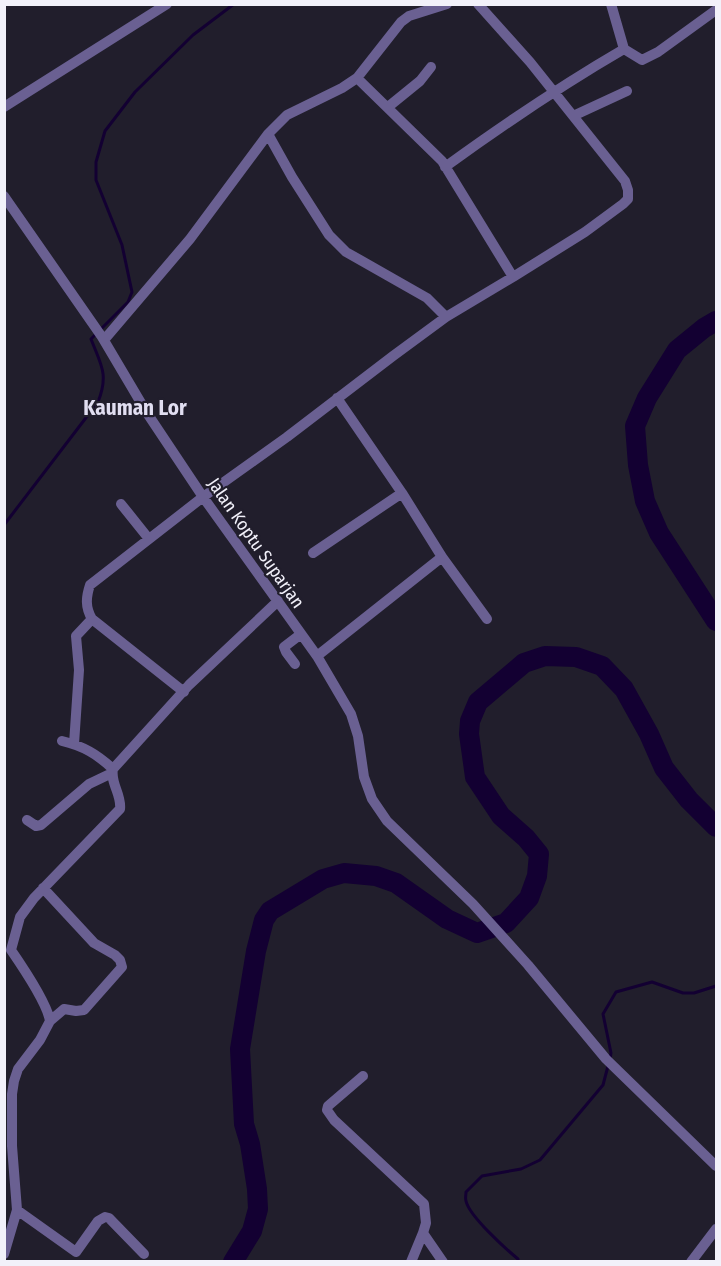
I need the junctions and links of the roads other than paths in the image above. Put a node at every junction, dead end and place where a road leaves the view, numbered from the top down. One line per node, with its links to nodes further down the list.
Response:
1 (167, 4): 11 (street)
2 (447, 4): 8 (street)
3 (478, 4): 9 (street)
4 (611, 4): 6 (street)
5 (717, 10): 6 (street)
6 (624, 49): 9 (street)
7 (431, 68): 12 (street)
8 (357, 78): 12 (street); 14 (street)
9 (555, 92): 13 (street); 15 (street)
10 (627, 92): 13 (street)
11 (4, 107)
12 (388, 107): 15 (street)
13 (573, 116): 17 (street)
14 (268, 134): 18 (street); 19 (street)
15 (445, 167): 17 (street)
16 (4, 196): 19 (street, Jalan Koptu Suparjan)
17 (513, 277): 18 (street)
18 (446, 317): 20 (street)
19 (103, 339): 22 (street, Jalan Koptu Suparjan)
20 (337, 398): 21 (street); 22 (street)
21 (402, 493): 25 (street); 26 (street)
22 (203, 497): 24 (street); 27 (street, Jalan Koptu Suparjan)
23 (121, 504): 24 (street)
24 (148, 539): 28 (street)
25 (313, 553)
26 (442, 557): 29 (street); 31 (street)
27 (278, 601): 30 (street, Jalan Koptu Suparjan); 33 (street)
28 (92, 619): 33 (street); 35 (street)
29 (487, 619)
30 (301, 634): 31 (street, Jalan Koptu Suparjan); 32 (street)
31 (317, 656): 42 (street, Jalan Koptu Suparjan)
32 (295, 664)
33 (184, 692): 36 (street)
34 (62, 741): 35 (street)
35 (74, 744): 36 (street)
36 (112, 771): 37 (street); 38 (street)
37 (27, 820)
38 (43, 888): 39 (street); 40 (street)
39 (8, 953): 40 (street)
40 (50, 1021): 43 (street)
41 (363, 1076): 45 (street)
42 (717, 1166)
43 (17, 1210): 46 (street); 47 (street)
44 (717, 1229): 50 (street)
45 (423, 1233): 48 (street); 49 (street)
46 (4, 1254)
47 (144, 1254)
48 (411, 1262)
49 (443, 1262)
50 (691, 1262)

